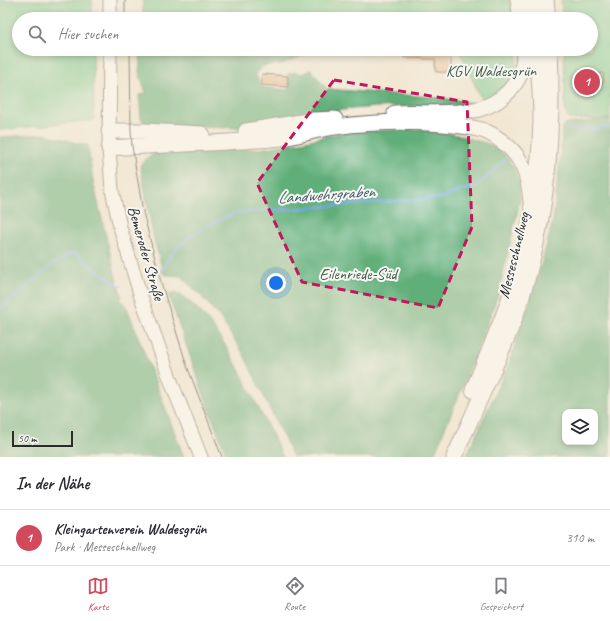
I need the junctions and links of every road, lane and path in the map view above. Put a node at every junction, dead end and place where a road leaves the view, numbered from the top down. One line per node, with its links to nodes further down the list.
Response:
1 (110, 0): 5 (main road)
2 (518, 0): 6 (highway)
3 (533, 0): 7 (highway)
4 (546, 0): 8 (highway)
5 (110, 12)
6 (520, 12)
7 (534, 12)
8 (547, 12)
9 (110, 56): 13 (main road, Bemeroder Straße)
10 (524, 56): 13 (highway)
11 (538, 56): 15 (highway, Messeschnellweg)
12 (550, 56): 18 (highway, Messeschnellweg)
13 (109, 131): 14 (main road, Bemeroder Straße)
14 (109, 148): 15 (highway); 16 (main road, Bemeroder Straße)
15 (532, 210): 17 (highway, Messeschnellweg)
16 (201, 457)
17 (444, 457)
18 (454, 457)

